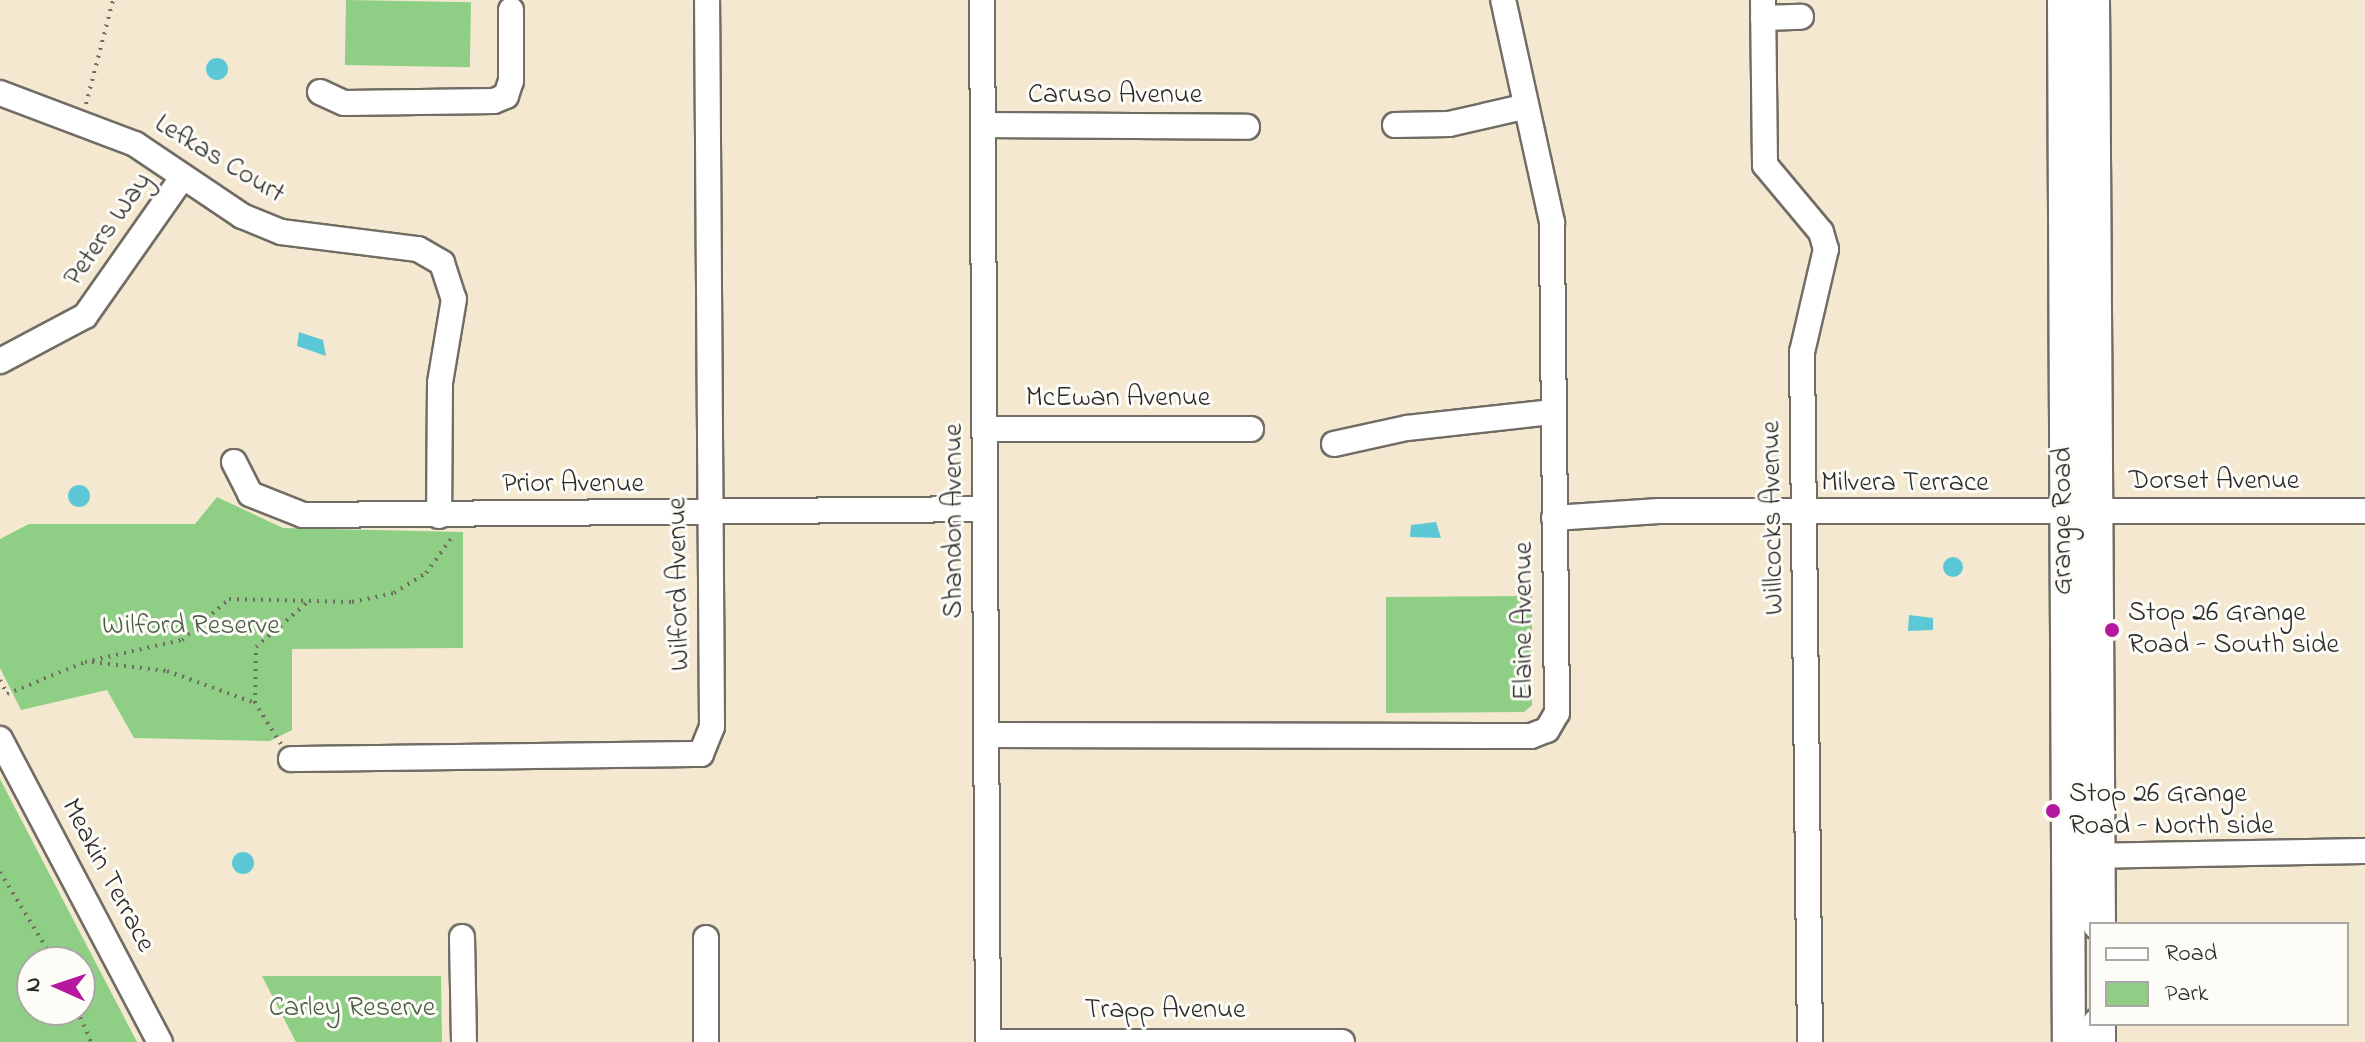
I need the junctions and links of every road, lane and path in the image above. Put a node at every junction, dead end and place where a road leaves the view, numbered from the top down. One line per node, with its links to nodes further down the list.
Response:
1 (113, 0): 13 (path)
2 (707, 0): 29 (street, Wilford Avenue)
3 (982, 0): 14 (street, Shandon Avenue)
4 (1503, 0): 12 (street, Elaine Avenue)
5 (2064, 0): 28 (main road, Grange Road)
6 (2093, 0): 27 (main road, Grange Road)
7 (1763, 9): 9 (street, Willcocks Avenue); 26 (street, Willcocks Avenue)
8 (511, 10): 10 (street)
9 (1801, 17)
10 (320, 92)
11 (0, 93): 13 (street, Lefkas Court)
12 (1523, 107): 15 (street); 19 (street, Elaine Avenue)
13 (81, 118): 17 (street, Lefkas Court)
14 (983, 125): 16 (street, Caruso Avenue); 20 (street, Shandon Avenue)
15 (1395, 125)
16 (1247, 127)
17 (182, 178): 18 (street, Peters Way); 31 (street, Lefkas Court)
18 (0, 361)
19 (1553, 412): 22 (street); 30 (street, Elaine Avenue)
20 (985, 429): 21 (street, McEwan Avenue); 24 (street, Shandon Avenue)
21 (1251, 429)
22 (1334, 444)
23 (234, 462): 31 (street, Prior Avenue)
24 (985, 509): 29 (street, Prior Avenue); 36 (street, Shandon Avenue)
25 (2365, 511): 27 (street, Dorset Avenue)
26 (1805, 513): 28 (street, Milvera Terrace); 30 (street, Milvera Terrace); 52 (street, Willcocks Avenue)
27 (2096, 513): 28 (street, Dorset Avenue); 41 (main road, Grange Road)
28 (2064, 514): 40 (main road, Grange Road)
29 (709, 515): 31 (street, Prior Avenue); 38 (street, Wilford Avenue)
30 (1554, 518): 36 (street, Elaine Avenue)
31 (446, 526): 32 (path)
32 (309, 600): 33 (path); 35 (path)
33 (85, 662): 34 (path); 35 (path)
34 (0, 680)
35 (255, 703): 38 (path)
36 (986, 735): 50 (street, Shandon Avenue)
37 (0, 739): 47 (street, Meakin Terrace)
38 (291, 759)
39 (2365, 851): 41 (street)
40 (2065, 856): 41 (street); 53 (main road, Grange Road)
41 (2098, 856): 43 (main road, Grange Road)
42 (0, 872): 46 (path)
43 (2099, 922)
44 (462, 937): 48 (street)
45 (706, 938): 49 (street)
46 (45, 946)
47 (160, 1042)
48 (464, 1042)
49 (706, 1042)
50 (988, 1042): 51 (street, Trapp Avenue)
51 (1342, 1042)
52 (1810, 1042)
53 (2069, 1042)

